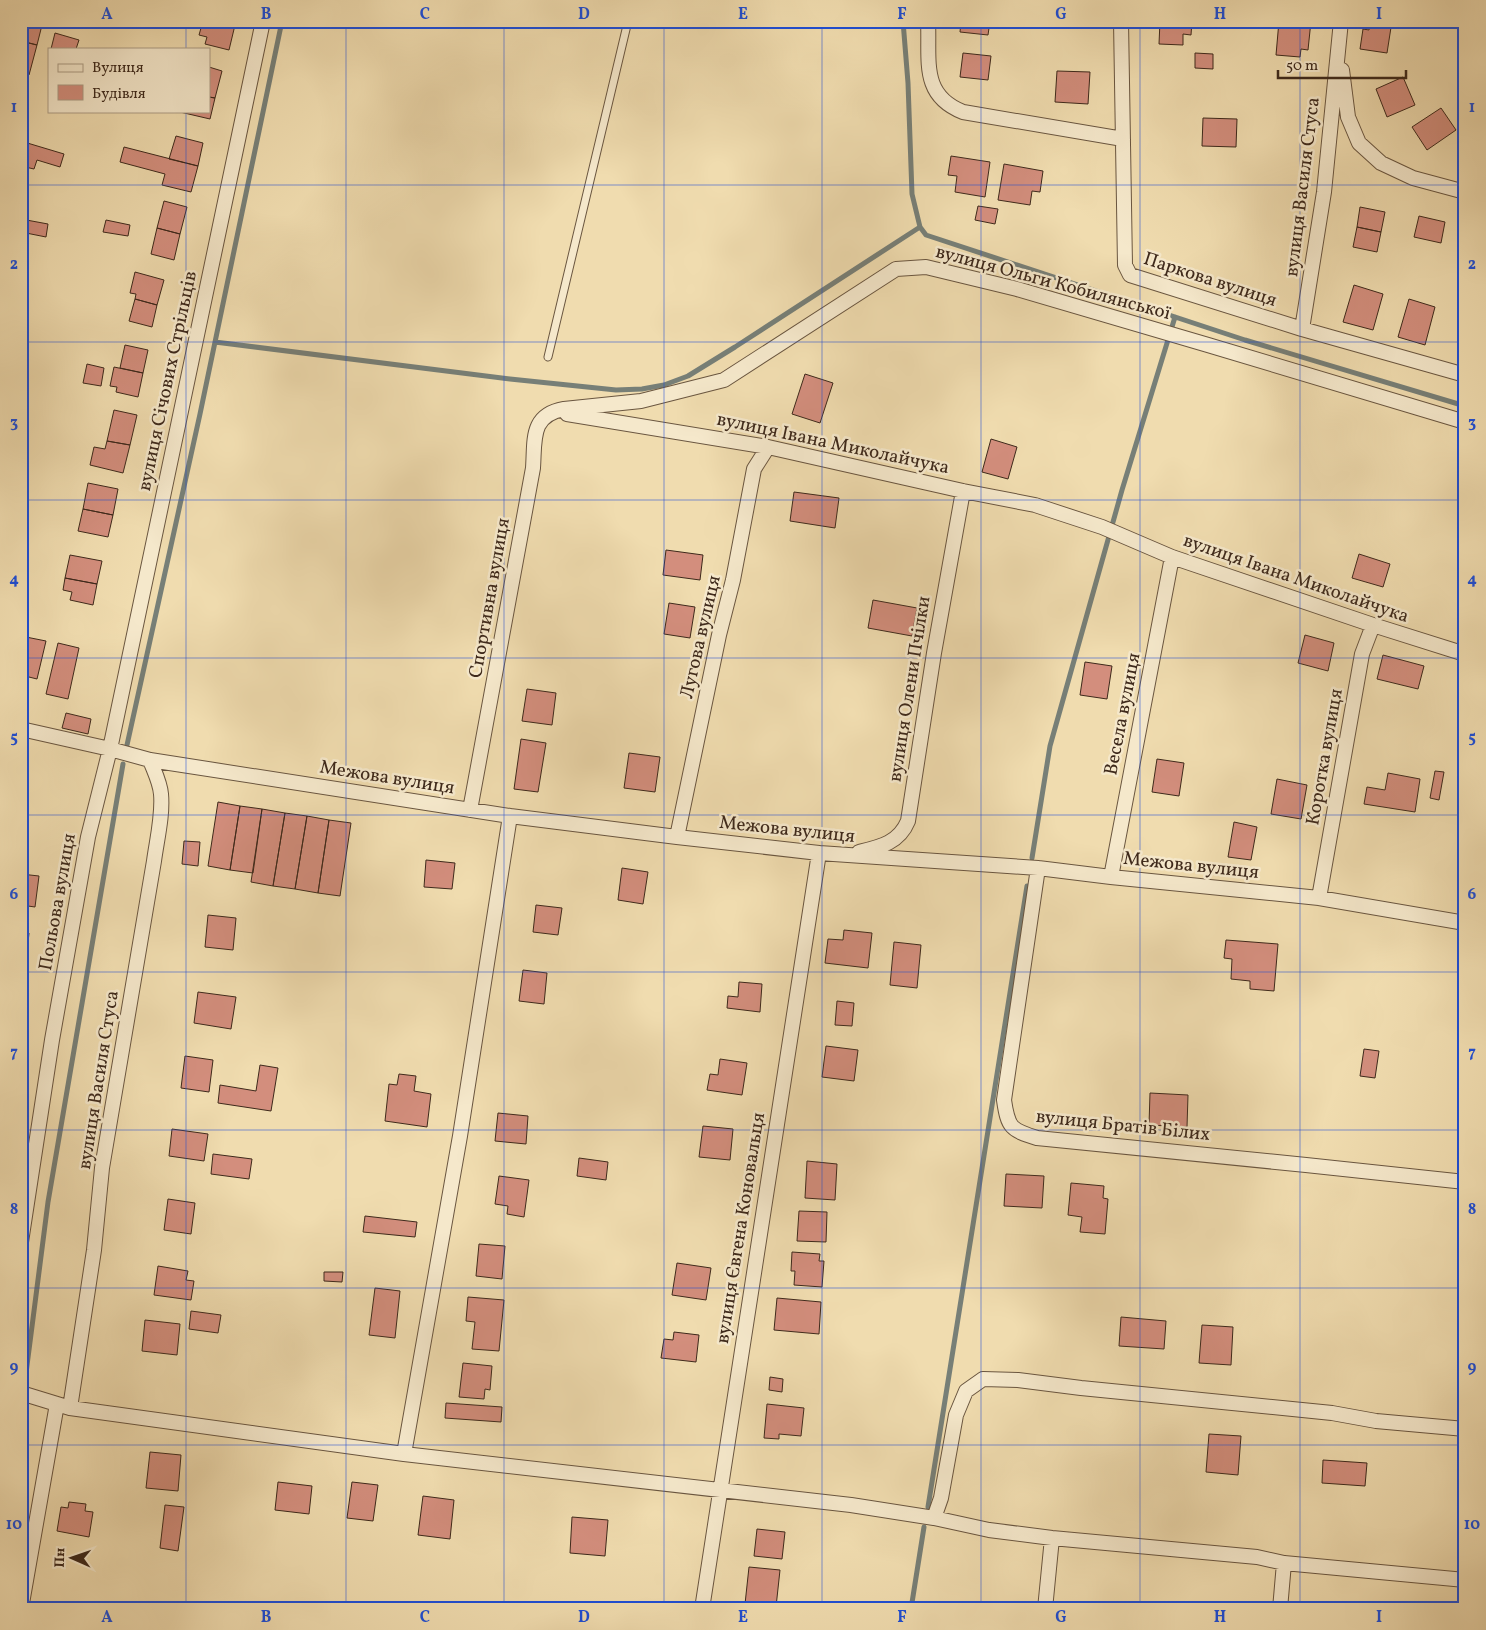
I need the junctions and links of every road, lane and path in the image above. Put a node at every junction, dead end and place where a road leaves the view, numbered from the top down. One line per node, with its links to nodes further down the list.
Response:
1 (263, 21): 20 (street, вулиця Січових Стрільців)
2 (628, 21): 10 (lane)
3 (928, 21): 7 (street)
4 (1121, 21): 7 (street, Паркова вулиця)
5 (1341, 21): 6 (street, вулиця Василя Стуса)
6 (1339, 50): 8 (street, вулиця Василя Стуса); 9 (street, вулиця Василя Стуса)
7 (1122, 139): 9 (street, Паркова вулиця)
8 (1465, 192)
9 (1302, 329): 11 (street, Паркова вулиця)
10 (548, 357)
11 (1465, 375)
12 (558, 410): 13 (street, вулиця Ольги Кобилянської); 14 (street, вулиця Івана Миколайчука); 22 (street, Спортивна вулиця)
13 (1465, 422)
14 (768, 447): 15 (street, вулиця Івана Миколайчука); 24 (street, Лугова вулиця)
15 (963, 491): 16 (street, вулиця Івана Миколайчука); 26 (street, вулиця Олени Пчілки)
16 (1172, 557): 17 (street, вулиця Івана Миколайчука); 28 (street, Весела вулиця)
17 (1373, 625): 18 (street, вулиця Івана Миколайчука); 29 (street, Коротка вулиця)
18 (1465, 654)
19 (21, 729): 20 (street, Межова вулиця)
20 (110, 749): 21 (street, Межова вулиця); 32 (street, Польова вулиця)
21 (150, 760): 22 (street, Межова вулиця); 34 (street, вулиця Василя Стуса)
22 (470, 810): 23 (street, Межова вулиця)
23 (510, 816): 24 (street, Межова вулиця); 36 (street)
24 (676, 837): 25 (street, Межова вулиця)
25 (819, 853): 26 (street, Межова вулиця); 37 (street, вулиця Євгена Коновальця)
26 (848, 855): 27 (street, Межова вулиця)
27 (1038, 868): 28 (street, Межова вулиця); 31 (street, вулиця Братів Білих)
28 (1111, 878): 29 (street, Межова вулиця)
29 (1319, 898): 30 (street, Межова вулиця)
30 (1465, 923)
31 (1465, 1182)
32 (21, 1242)
33 (21, 1393): 34 (street)
34 (64, 1406): 36 (street); 42 (street, вулиця Василя Стуса)
35 (1465, 1429): 38 (street)
36 (404, 1454): 37 (street)
37 (720, 1490): 38 (street); 43 (street, вулиця Євгена Коновальця)
38 (934, 1518): 39 (street)
39 (1052, 1538): 40 (street); 44 (street)
40 (1284, 1563): 41 (street); 45 (street)
41 (1465, 1580)
42 (22, 1609)
43 (702, 1609)
44 (1045, 1609)
45 (1280, 1609)

